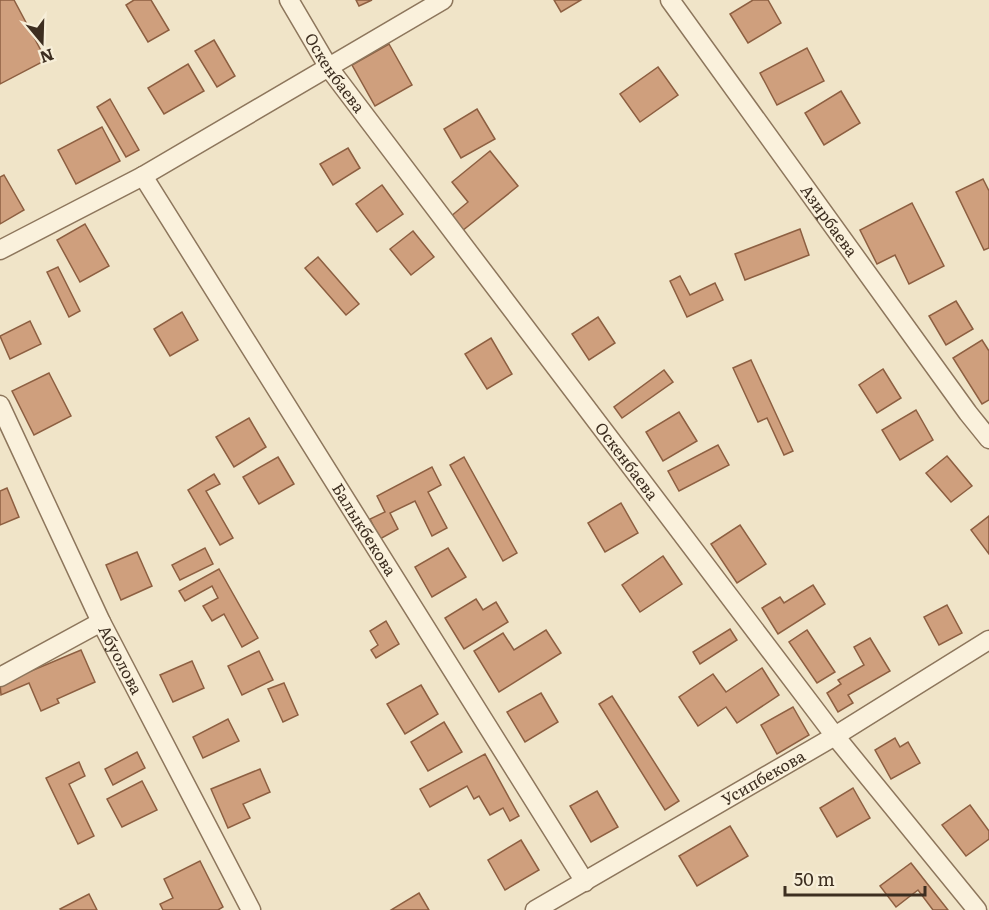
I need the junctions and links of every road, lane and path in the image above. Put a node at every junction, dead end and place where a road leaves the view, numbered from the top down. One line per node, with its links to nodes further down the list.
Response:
1 (289, 0): 4 (street, Оскенбаева)
2 (443, 0): 4 (street)
3 (670, 0): 8 (street, Азирбаева)
4 (329, 68): 5 (street); 12 (street, Оскенбаева)
5 (143, 176): 6 (street); 13 (street, Балыкбекова)
6 (0, 250)
7 (0, 405): 9 (street, Абуолова)
8 (989, 438)
9 (101, 622): 11 (street); 14 (street, Абуолова)
10 (989, 640): 12 (street, Усипбекова)
11 (0, 677)
12 (835, 736): 13 (street, Усипбекова); 16 (street, Оскенбаева)
13 (585, 882): 15 (street, Усипбекова)
14 (251, 910)
15 (535, 910)
16 (977, 910)

